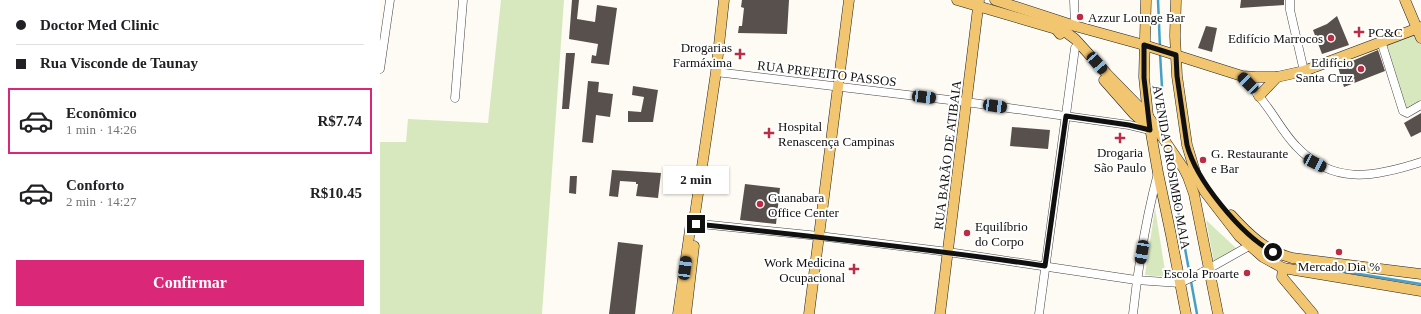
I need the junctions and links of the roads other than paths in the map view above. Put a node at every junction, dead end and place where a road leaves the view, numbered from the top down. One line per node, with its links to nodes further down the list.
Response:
1 (390, 0): 21 (street)
2 (463, 0): 28 (street)
3 (724, 0): 23 (main road)
4 (849, 0): 26 (main road)
5 (956, 0): 12 (main road, AVENIDA OROSIMBO MAIA)
6 (995, 0): 13 (main road)
7 (1074, 0): 13 (street)
8 (1146, 0): 18 (main road, AVENIDA OROSIMBO MAIA)
9 (1176, 0): 20 (main road, AVENIDA OROSIMBO MAIA)
10 (1290, 0): 22 (street)
11 (1405, 0): 14 (main road)
12 (979, 3): 15 (main road, AVENIDA OROSIMBO MAIA); 29 (main road, RUA BARÃO DE ATIBAIA)
13 (1074, 26): 18 (main road)
14 (1419, 27): 16 (main road); 17 (main road)
15 (1056, 29): 19 (main road); 32 (main road, AVENIDA OROSIMBO MAIA)
16 (1421, 38)
17 (1381, 41): 22 (main road); 30 (street)
18 (1147, 46): 20 (main road); 32 (main road, AVENIDA OROSIMBO MAIA)
19 (1075, 48): 31 (street); 33 (main road)
20 (1173, 54): 24 (main road); 34 (main road, AVENIDA OROSIMBO MAIA)
21 (380, 70)
22 (1304, 71): 25 (main road)
23 (716, 72): 26 (street, RUA PREFEITO PASSOS); 37 (main road)
24 (1242, 76): 25 (main road); 27 (street)
25 (1277, 77): 27 (main road)
26 (838, 87): 29 (street, RUA PREFEITO PASSOS); 38 (main road)
27 (1259, 96): 35 (street)
28 (455, 98)
29 (966, 102): 31 (street, RUA PREFEITO PASSOS); 40 (main road, RUA BARÃO DE ATIBAIA)
30 (1421, 105)
31 (1066, 116): 33 (street, RUA PREFEITO PASSOS); 41 (street)
32 (1148, 116): 33 (main road, AVENIDA OROSIMBO MAIA); 43 (main road, AVENIDA OROSIMBO MAIA)
33 (1150, 129): 36 (main road, AVENIDA OROSIMBO MAIA)
34 (1188, 148): 39 (main road); 44 (main road)
35 (1421, 162)
36 (1158, 173): 45 (street); 46 (main road, AVENIDA OROSIMBO MAIA)
37 (694, 220): 38 (street); 48 (main road); 49 (main road)
38 (819, 236): 40 (street); 50 (main road)
39 (1249, 246): 42 (main road); 43 (street)
40 (948, 252): 41 (street); 51 (main road, RUA BARÃO DE ATIBAIA)
41 (1045, 266): 45 (street); 52 (street)
42 (1284, 268): 47 (main road); 56 (main road)
43 (1205, 270): 46 (street); 55 (main road, AVENIDA OROSIMBO MAIA)
44 (1421, 274)
45 (1136, 280): 46 (street); 53 (street)
46 (1183, 281): 54 (main road, AVENIDA OROSIMBO MAIA)
47 (1421, 291)
48 (678, 314)
49 (686, 314)
50 (809, 314)
51 (940, 314)
52 (1039, 314)
53 (1133, 314)
54 (1186, 314)
55 (1218, 314)
56 (1313, 314)

